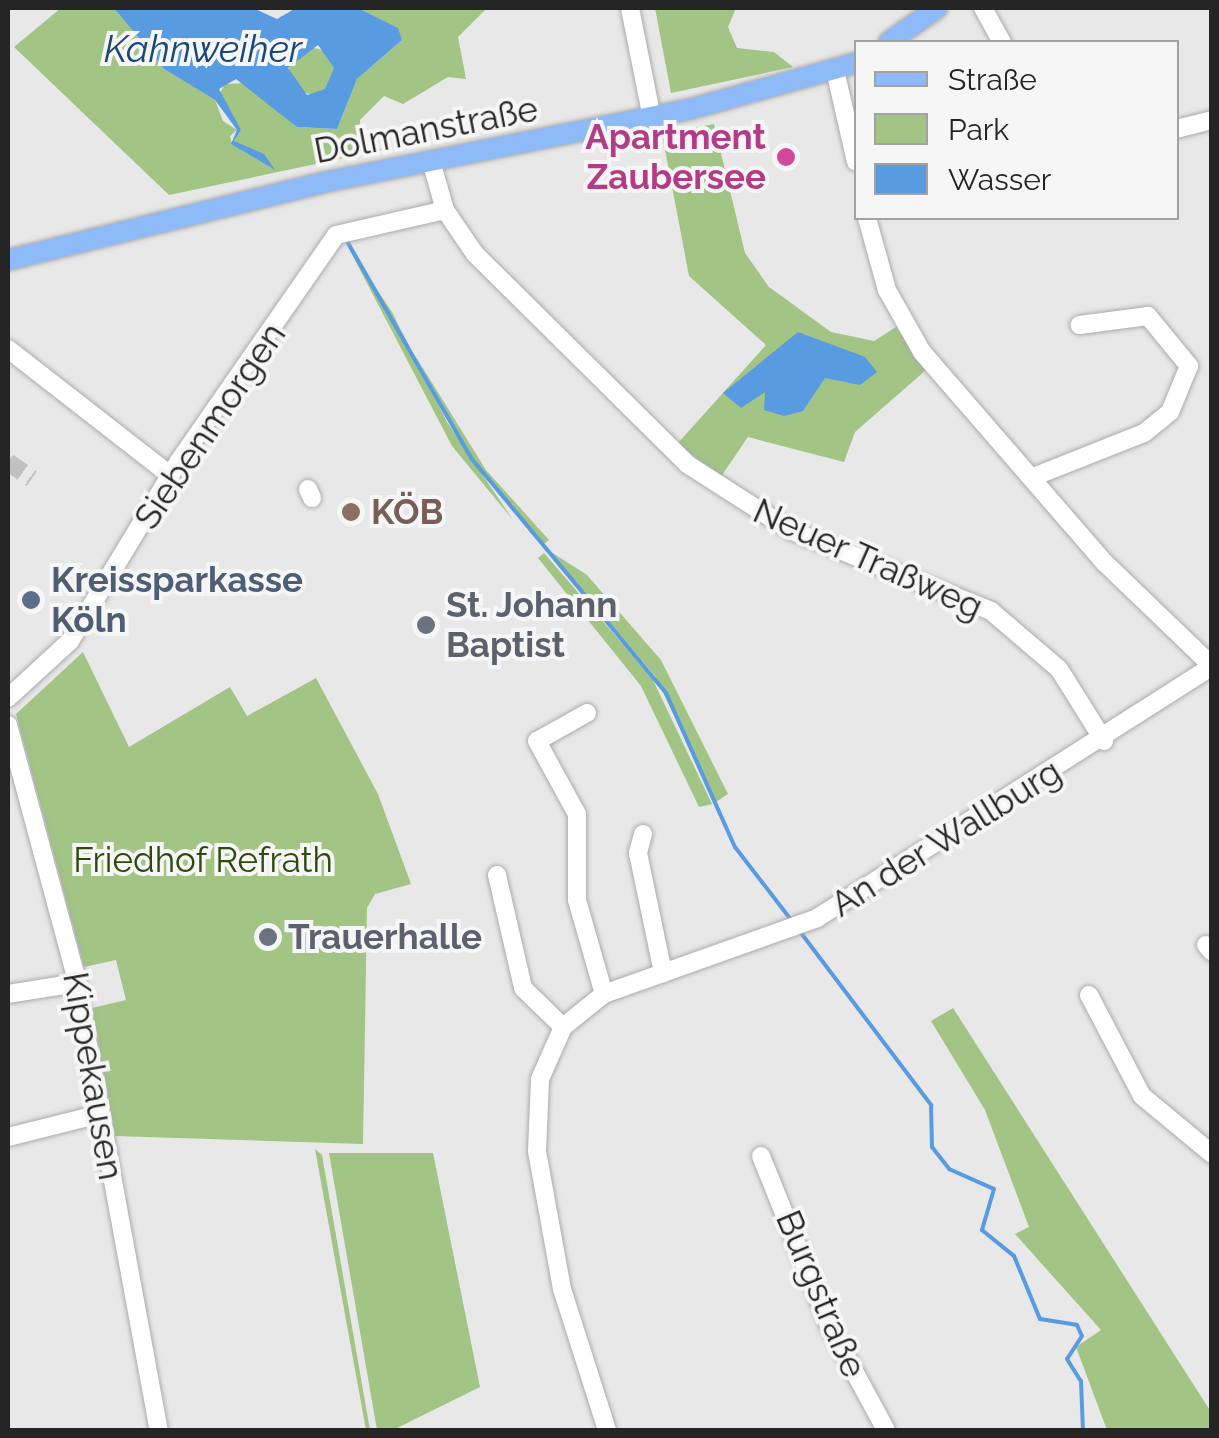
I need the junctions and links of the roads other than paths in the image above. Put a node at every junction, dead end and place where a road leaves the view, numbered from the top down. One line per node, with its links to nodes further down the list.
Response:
1 (630, 8): 8 (street)
2 (937, 8): 4 (main road)
3 (984, 8): 5 (street)
4 (892, 40)
5 (1001, 40)
6 (854, 63): 7 (main road, Dolmanstraße)
7 (836, 70): 8 (main road, Dolmanstraße); 11 (street)
8 (652, 118): 12 (main road, Dolmanstraße)
9 (1212, 120): 10 (street)
10 (1179, 128)
11 (854, 153)
12 (432, 161): 13 (street, Neuer Traßweg); 15 (main road, Dolmanstraße)
13 (445, 210): 18 (street, Siebenmorgen); 24 (street, Neuer Traßweg)
14 (867, 220): 19 (street)
15 (8, 260)
16 (1080, 325): 19 (street)
17 (8, 349): 18 (street)
18 (170, 475): 21 (street, Siebenmorgen)
19 (1033, 477): 20 (street)
20 (1212, 666): 24 (street, An der Wallburg)
21 (8, 698)
22 (588, 713): 30 (street)
23 (8, 726): 28 (street, Kippekausen)
24 (1104, 741): 27 (street, An der Wallburg)
25 (644, 834): 27 (street)
26 (497, 874): 32 (street)
27 (663, 973): 30 (street, An der Wallburg)
28 (77, 983): 29 (street); 33 (street, Kippekausen)
29 (8, 994)
30 (604, 994): 32 (street, An der Wallburg)
31 (1089, 995): 35 (street)
32 (563, 1027): 38 (street, An der Wallburg)
33 (100, 1114): 34 (street); 37 (street, Kippekausen)
34 (8, 1137)
35 (1212, 1154)
36 (762, 1156): 39 (street, Burgstraße)
37 (159, 1430)
38 (607, 1430)
39 (886, 1430)

